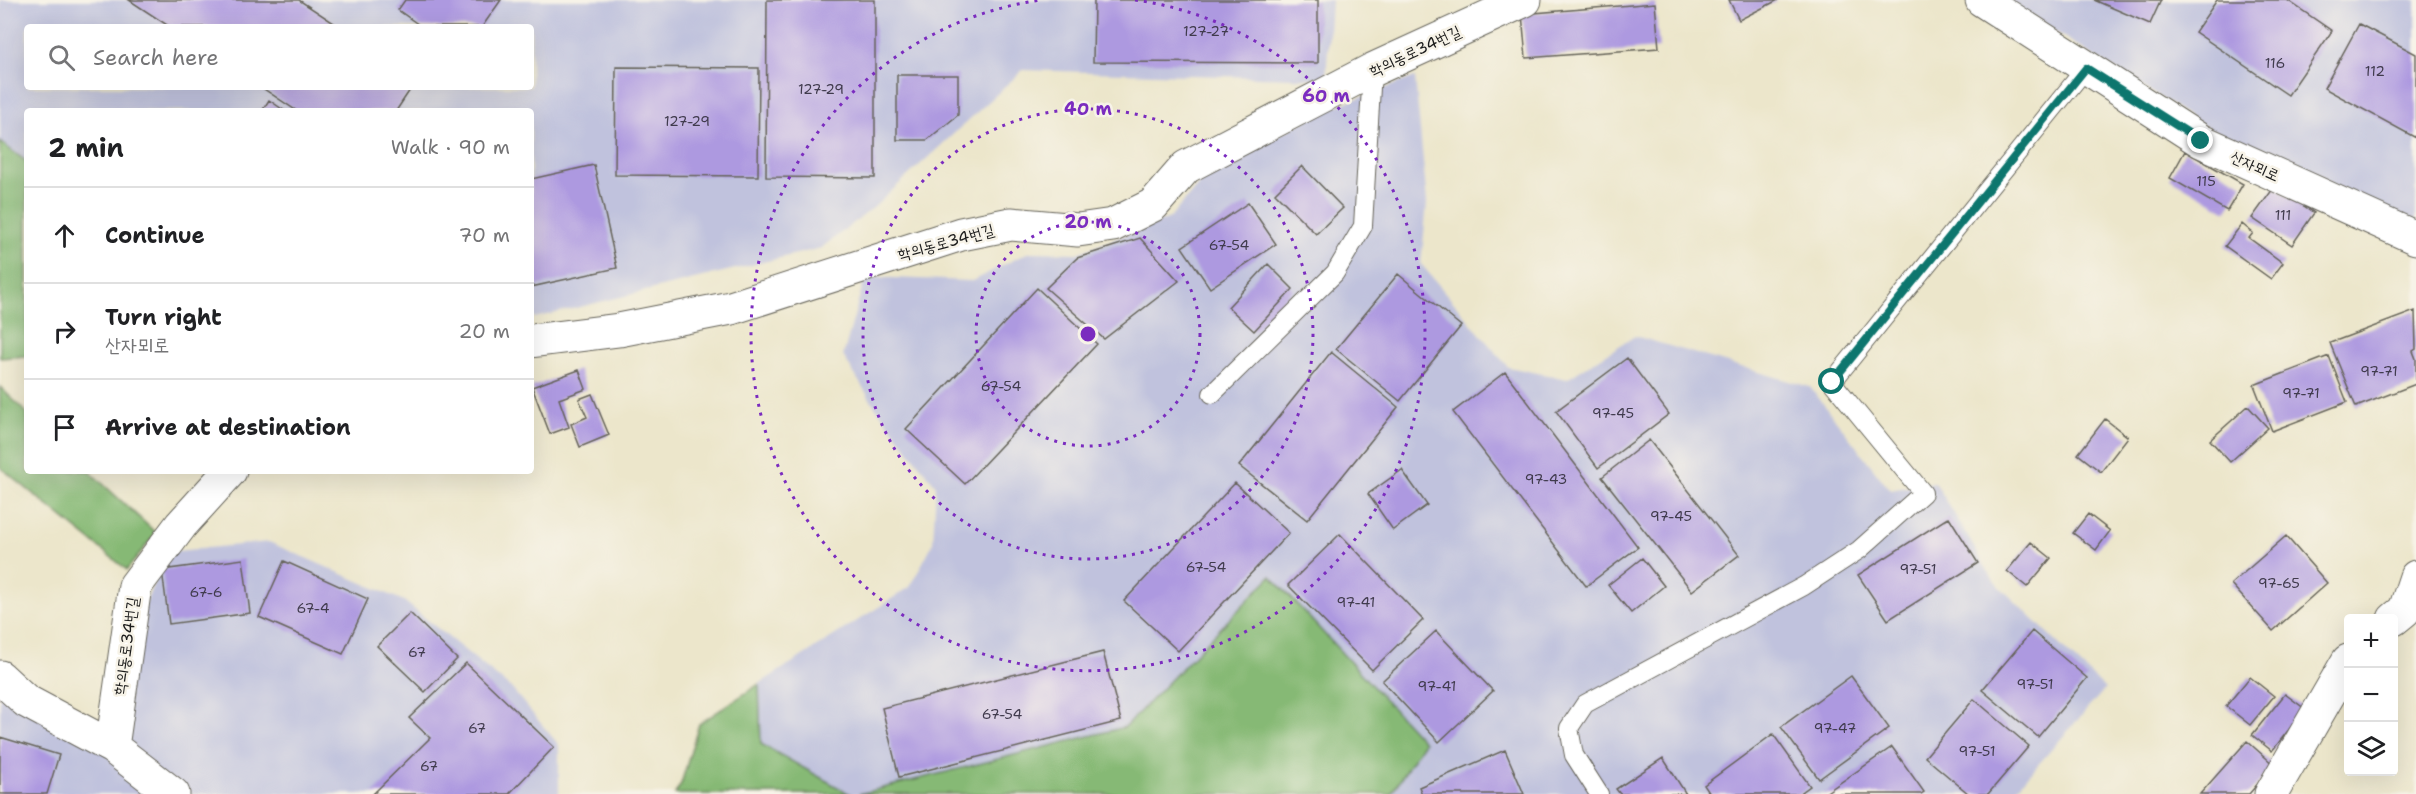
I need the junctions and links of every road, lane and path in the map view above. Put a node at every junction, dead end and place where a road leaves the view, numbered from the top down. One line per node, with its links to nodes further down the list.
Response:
1 (1525, 0): 4 (street, 학의동로34번길)
2 (1982, 0): 3 (street, 산자뫼로)
3 (2086, 68): 5 (street, 산자뫼로); 15 (lane)
4 (1372, 70): 6 (street, 학의동로34번길); 7 (lane)
5 (2416, 238)
6 (534, 341)
7 (1212, 394)
8 (227, 474): 13 (street, 학의동로34번길)
9 (2416, 577): 10 (street)
10 (2398, 616)
11 (2345, 668): 16 (street)
12 (0, 677): 13 (street)
13 (112, 747): 14 (street)
14 (173, 794)
15 (1599, 794)
16 (2271, 794)

